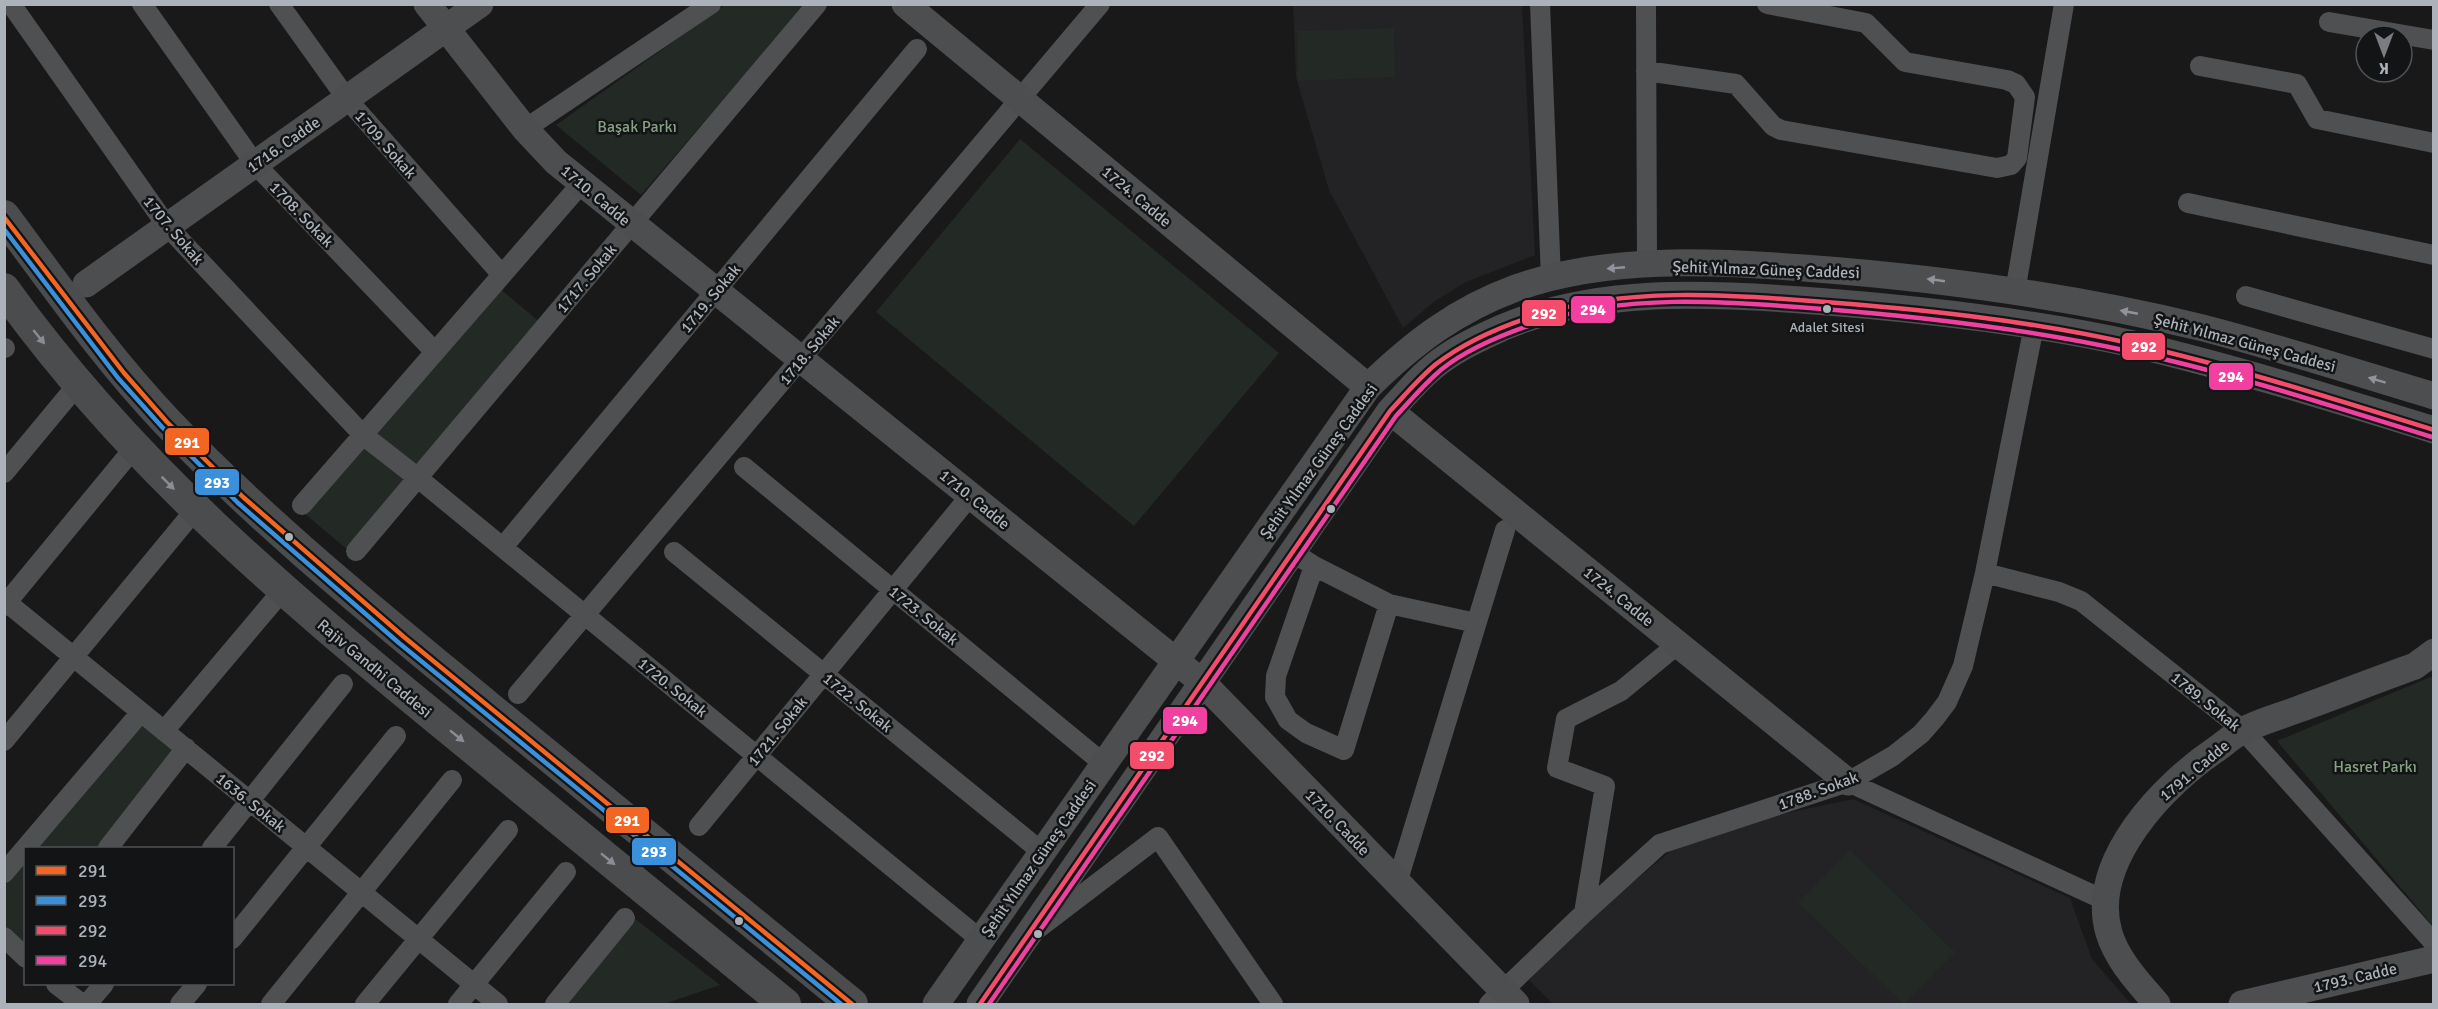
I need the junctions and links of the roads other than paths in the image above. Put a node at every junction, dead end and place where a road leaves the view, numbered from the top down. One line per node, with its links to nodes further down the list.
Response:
1 (11, 4): 29 (street, 1707. Sokak)
2 (142, 4): 24 (street, 1708. Sokak)
3 (279, 4): 20 (street, 1709. Sokak)
4 (428, 4): 15 (street, 1710. Cadde)
5 (480, 4): 15 (street, 1716. Cadde)
6 (711, 4): 22 (street)
7 (817, 4): 28 (street, 1717. Sokak)
8 (905, 4): 21 (street, 1724. Cadde)
9 (1100, 4): 21 (street, 1718. Sokak)
10 (1540, 4): 33 (street)
11 (1646, 4): 19 (street)
12 (1767, 4): 19 (street)
13 (2064, 4): 37 (street)
14 (2329, 22): 16 (street)
15 (445, 29): 20 (street, 1716. Cadde); 22 (street, 1710. Cadde)
16 (2433, 40)
17 (917, 49): 36 (street, 1719. Sokak)
18 (2200, 66): 23 (street)
19 (1646, 71): 31 (street)
20 (346, 99): 24 (street, 1716. Cadde); 32 (street, 1709. Sokak)
21 (1021, 100): 42 (street, 1718. Sokak); 44 (street, 1724. Cadde)
22 (525, 129): 25 (street, 1710. Cadde)
23 (2433, 143)
24 (255, 164): 29 (street, 1716. Cadde); 41 (street, 1708. Sokak)
25 (581, 184): 28 (street, 1710. Cadde); 32 (street)
26 (2188, 202): 30 (street)
27 (4, 216): 122 (main road)
28 (631, 224): 36 (street, 1710. Cadde); 52 (street, 1717. Sokak)
29 (167, 226): 34 (street, 1716. Cadde); 48 (street, 1707. Sokak)
30 (2433, 255)
31 (1647, 265): 33 (street, Şehit Yılmaz Güneş Caddesi, one-way to 33); 37 (street, Şehit Yılmaz Güneş Caddesi, one-way to 31)
32 (502, 275): 41 (street)
33 (1551, 278): 44 (street, Şehit Yılmaz Güneş Caddesi)
34 (86, 284)
35 (4, 289): 43 (main road, Rajiv Gandhi Caddesi, one-way to 43)
36 (715, 291): 42 (street, 1710. Cadde); 57 (street, 1719. Sokak)
37 (2015, 292): 45 (street, Şehit Yılmaz Güneş Caddesi, one-way to 37)
38 (2246, 296): 40 (street)
39 (2034, 326): 46 (street, Şehit Yılmaz Güneş Caddesi); 47 (street, Şehit Yılmaz Güneş Caddesi); 61 (street, 1788. Sokak)
40 (2433, 349)
41 (435, 352): 48 (street)
42 (801, 360): 53 (street, 1710. Cadde); 66 (street, 1718. Sokak)
43 (78, 384): 49 (main road, Rajiv Gandhi Caddesi); 51 (street)
44 (1368, 387): 71 (street, Şehit Yılmaz Güneş Caddesi)
45 (2433, 396)
46 (1390, 411): 60 (street, Şehit Yılmaz Güneş Caddesi); 68 (street, 1724. Cadde)
47 (2433, 430)
48 (363, 435): 52 (street, 1720. Sokak); 54 (street)
49 (134, 448): 55 (main road, Rajiv Gandhi Caddesi, one-way to 55); 64 (street)
50 (744, 467): 63 (street, 1723. Sokak)
51 (4, 473)
52 (418, 478): 57 (street, 1720. Sokak); 58 (street, 1717. Sokak)
53 (970, 496): 63 (street, 1721. Sokak); 71 (street, 1710. Cadde)
54 (302, 505)
55 (195, 510): 62 (main road, Rajiv Gandhi Caddesi); 70 (street)
56 (1505, 530): 67 (street)
57 (502, 547): 66 (street, 1720. Sokak)
58 (356, 551)
59 (674, 552): 72 (street, 1722. Sokak)
60 (1303, 559): 65 (street); 65 (street); 73 (street, Şehit Yılmaz Güneş Caddesi)
61 (1985, 573): 77 (street, 1789. Sokak); 85 (street, 1788. Sokak)
62 (283, 590): 78 (street); 121 (main road, Rajiv Gandhi Caddesi, one-way to 121)
63 (893, 590): 72 (street, 1721. Sokak); 83 (street, 1723. Sokak)
64 (5, 603): 70 (street, 1636. Sokak)
65 (1389, 604): 67 (street)
66 (585, 615): 75 (street, 1718. Sokak); 82 (street, 1720. Sokak)
67 (1476, 623): 97 (street)
68 (1678, 644): 85 (street, 1724. Cadde); 100 (street)
69 (2433, 653): 77 (street, 1791. Cadde)
70 (74, 657): 76 (street, 1636. Sokak); 80 (street)
71 (1176, 661): 73 (street, 1710. Cadde); 83 (street, Şehit Yılmaz Güneş Caddesi)
72 (824, 674): 82 (street, 1721. Sokak); 94 (street, 1722. Sokak)
73 (1202, 682): 97 (street, 1710. Cadde); 103 (street, Şehit Yılmaz Güneş Caddesi)
74 (343, 684): 86 (street)
75 (518, 694)
76 (141, 712): 78 (street, 1636. Sokak); 89 (street)
77 (2243, 730): 99 (street, 1791. Cadde); 106 (street, 1789. Sokak)
78 (165, 731): 81 (street, 1636. Sokak)
79 (396, 736): 92 (street)
80 (4, 741)
81 (186, 748): 86 (street, 1636. Sokak); 90 (street)
82 (756, 756): 87 (street, 1721. Sokak); 105 (street, 1720. Sokak)
83 (1104, 764): 94 (street, Şehit Yılmaz Güneş Caddesi)
84 (452, 780): 98 (street)
85 (1848, 782): 99 (street); 100 (street, 1788. Sokak)
86 (250, 801): 91 (street); 92 (street, 1636. Sokak)
87 (699, 826)
88 (508, 830): 104 (street)
89 (26, 847)
90 (110, 847)
91 (214, 847)
92 (306, 847): 98 (street, 1636. Sokak); 102 (street)
93 (24, 849): 96 (street)
94 (1042, 852): 105 (street, Şehit Yılmaz Güneş Caddesi)
95 (566, 872): 111 (street)
96 (4, 873)
97 (1397, 883): 112 (street, 1710. Cadde)
98 (361, 892): 104 (street, 1636. Sokak); 116 (street)
99 (2104, 900): 126 (street)
100 (1584, 913): 112 (street, 1788. Sokak)
101 (625, 918): 120 (street)
102 (234, 937)
103 (1026, 938): 124 (street, Şehit Yılmaz Güneş Caddesi); 125 (street)
104 (418, 939): 111 (street, 1636. Sokak); 117 (street)
105 (981, 940): 123 (street, Şehit Yılmaz Güneş Caddesi)
106 (2433, 943)
107 (2433, 958): 127 (street, 1793. Cadde)
108 (57, 985): 113 (street)
109 (103, 985): 114 (street)
110 (195, 985): 115 (street)
111 (474, 985): 118 (street); 119 (street, 1636. Sokak)
112 (1502, 1000)
113 (82, 1005)
114 (87, 1005)
115 (180, 1005)
116 (271, 1005)
117 (365, 1005)
118 (458, 1005)
119 (498, 1005)
120 (555, 1005)
121 (785, 1005)
122 (852, 1005)
123 (936, 1005)
124 (980, 1005)
125 (1273, 1005)
126 (2157, 1005)
127 (2242, 1005)

